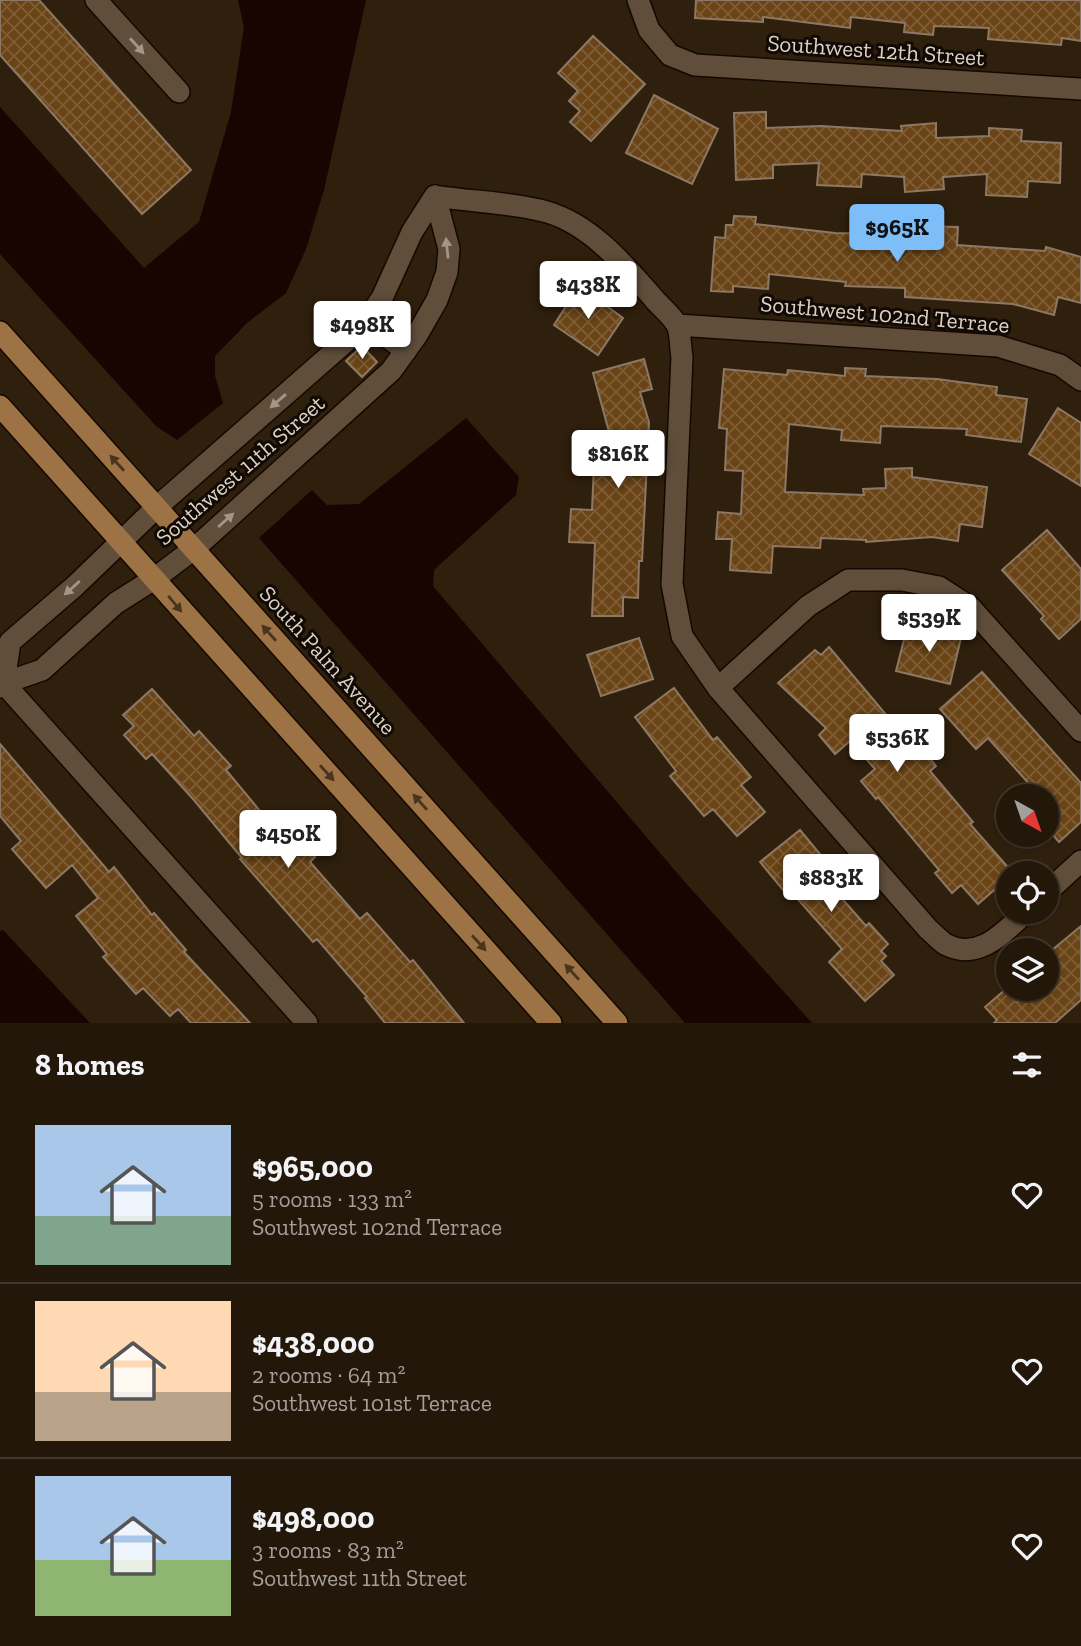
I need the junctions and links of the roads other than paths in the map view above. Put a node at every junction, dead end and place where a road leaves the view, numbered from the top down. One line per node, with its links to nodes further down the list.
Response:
1 (96, 0): 4 (street, one-way to 4)
2 (638, 0): 3 (street, Southwest 12th Street)
3 (1081, 89)
4 (179, 92)
5 (435, 196): 6 (street, Southwest 11th Street); 7 (street); 9 (street, Southwest 11th Street, one-way to 5)
6 (366, 321): 9 (street); 12 (street, Southwest 11th Street, one-way to 12)
7 (677, 325): 10 (street, Southwest 102nd Terrace); 17 (street)
8 (0, 332): 12 (main road, South Palm Avenue, one-way to 8)
9 (406, 351): 14 (street, Southwest 11th Street, one-way to 9)
10 (1081, 380)
11 (0, 406): 13 (main road)
12 (157, 507): 13 (street, Southwest 11th Street); 14 (main road, South Palm Avenue)
13 (121, 541): 15 (main road); 16 (street, Southwest 11th Street, one-way to 16)
14 (195, 548): 15 (street, Southwest 11th Street); 24 (main road, South Palm Avenue, one-way to 14)
15 (154, 579): 16 (street, Southwest 11th Street); 23 (main road, one-way to 23)
16 (1, 683): 22 (street)
17 (718, 688): 18 (street); 21 (street)
18 (1081, 731)
19 (1081, 861): 20 (street)
20 (1059, 881)
21 (1013, 924)
22 (307, 1023)
23 (551, 1023)
24 (617, 1023)

